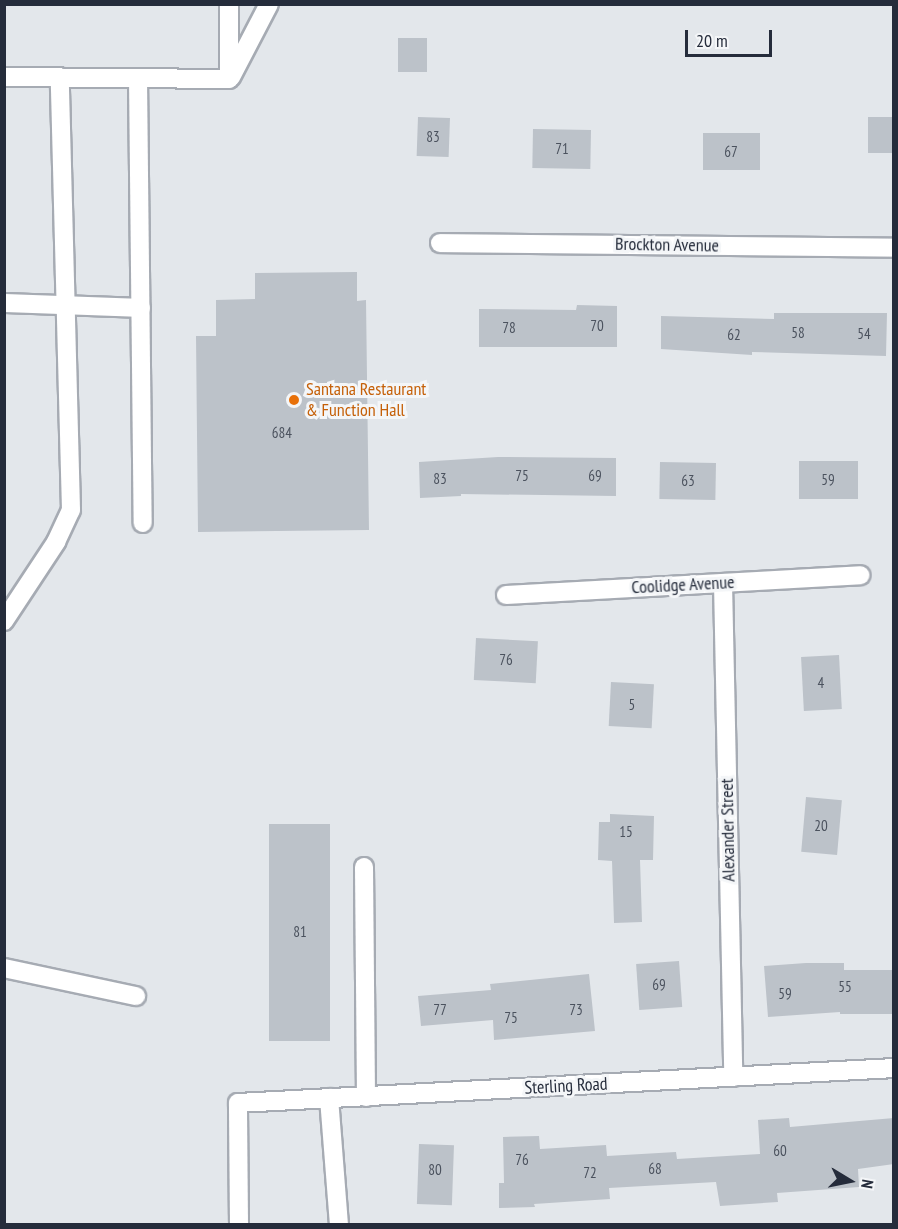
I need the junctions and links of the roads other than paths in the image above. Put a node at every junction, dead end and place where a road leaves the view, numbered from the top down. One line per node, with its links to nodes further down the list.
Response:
1 (229, 4): 6 (street)
2 (269, 4): 6 (street)
3 (4, 76): 4 (street)
4 (60, 77): 5 (street); 10 (street)
5 (138, 78): 6 (street); 11 (street)
6 (229, 79)
7 (440, 243): 8 (street, Brockton Avenue)
8 (894, 248)
9 (4, 303): 10 (street)
10 (66, 305): 11 (street); 16 (street)
11 (141, 308): 12 (street)
12 (143, 523)
13 (860, 575): 14 (street, Coolidge Avenue)
14 (723, 583): 15 (street, Coolidge Avenue); 21 (street, Alexander Street)
15 (506, 596)
16 (4, 621)
17 (364, 867): 22 (street)
18 (4, 968): 19 (street)
19 (136, 996)
20 (894, 1068): 21 (street, Sterling Road)
21 (733, 1077): 22 (street, Sterling Road)
22 (366, 1096): 23 (street, Sterling Road)
23 (329, 1098): 24 (street, Sterling Road); 25 (street)
24 (239, 1224)
25 (339, 1224)

